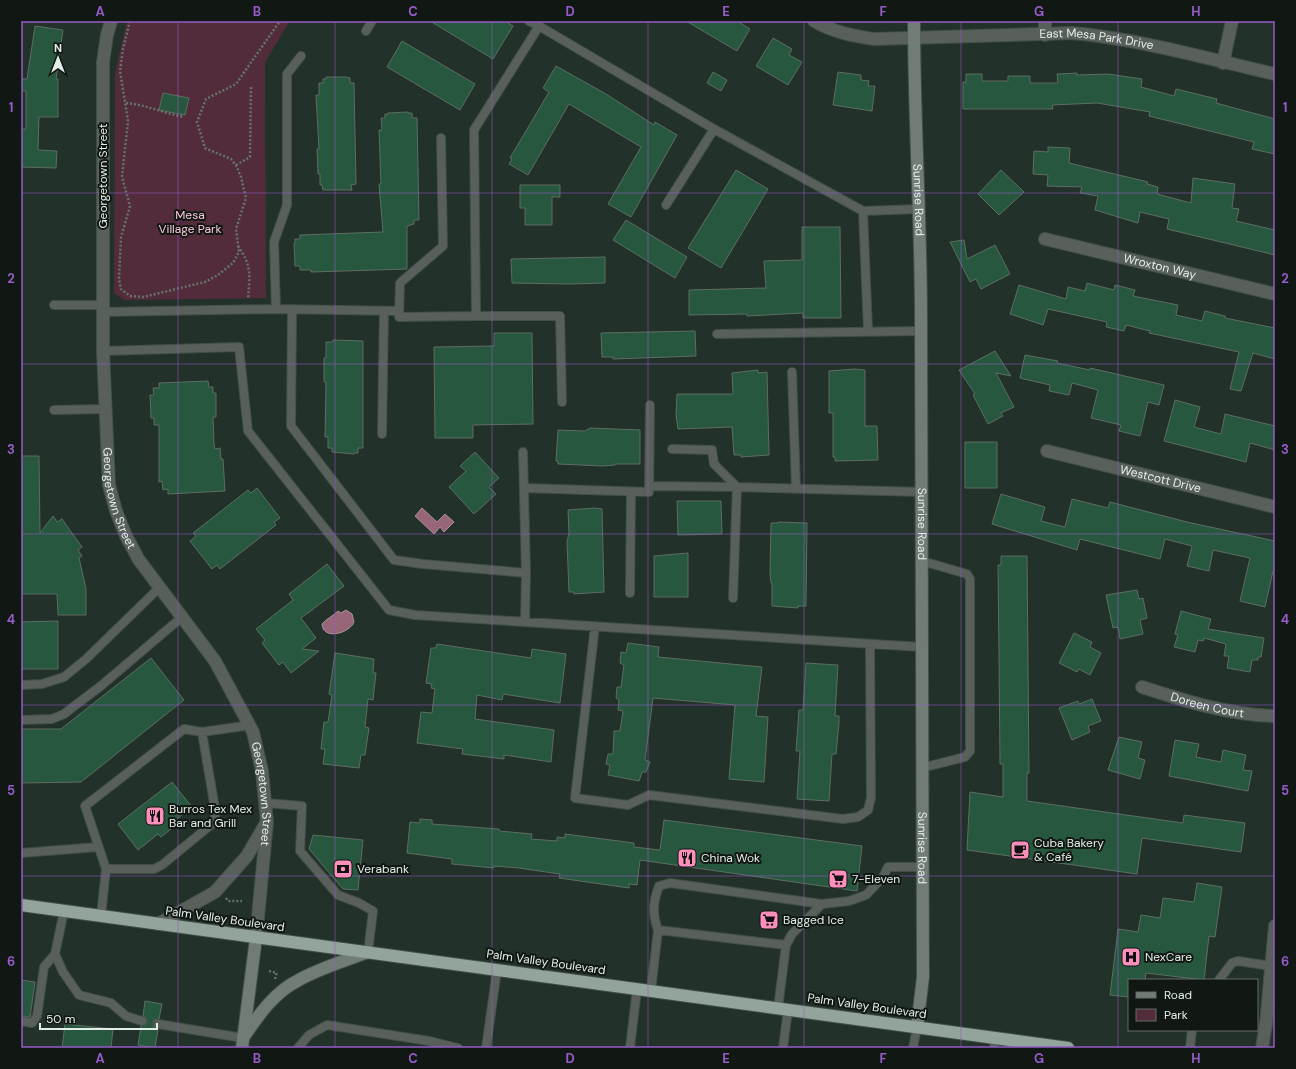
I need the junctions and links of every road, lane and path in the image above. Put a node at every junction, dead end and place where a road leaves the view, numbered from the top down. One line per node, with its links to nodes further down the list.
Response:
1 (111, 21): 30 (street, Georgetown Street)
2 (130, 21): 18 (path)
3 (280, 21): 22 (path)
4 (372, 21): 11 (lane)
5 (529, 21): 10 (lane)
6 (814, 21): 13 (street, East Mesa Park Drive)
7 (914, 21): 13 (main road, Sunrise Road)
8 (1045, 21): 12 (street)
9 (1232, 21): 15 (street)
10 (539, 26): 20 (lane); 36 (lane)
11 (366, 31)
12 (1044, 35): 13 (street, East Mesa Park Drive); 15 (street, East Mesa Park Drive)
13 (914, 37): 24 (main road, Sunrise Road)
14 (301, 56): 31 (lane)
15 (1223, 63): 16 (street, East Mesa Park Drive)
16 (1275, 74)
17 (251, 87): 22 (path)
18 (126, 103): 19 (path); 27 (path)
19 (184, 117)
20 (714, 129): 23 (lane); 25 (lane)
21 (441, 138): 35 (lane)
22 (236, 165): 27 (path)
23 (666, 205)
24 (919, 209): 25 (lane); 38 (main road, Sunrise Road)
25 (863, 211): 37 (lane)
26 (1044, 239): 28 (street, Wroxton Way)
27 (238, 246): 32 (path)
28 (1275, 294)
29 (54, 305): 30 (lane)
30 (103, 309): 32 (lane); 40 (street, Georgetown Street)
31 (276, 309): 32 (lane); 33 (lane)
32 (247, 310)
33 (292, 310): 34 (lane); 58 (lane)
34 (384, 311): 35 (lane); 46 (lane)
35 (399, 311): 36 (lane)
36 (476, 316): 42 (lane)
37 (868, 330): 38 (lane); 39 (lane)
38 (922, 331): 55 (main road, Sunrise Road)
39 (717, 334)
40 (103, 351): 44 (street, Georgetown Street); 63 (lane)
41 (792, 372): 53 (lane)
42 (562, 402)
43 (650, 405): 50 (lane)
44 (105, 409): 45 (lane); 59 (street, Georgetown Street)
45 (54, 410)
46 (382, 434)
47 (672, 449): 51 (lane)
48 (523, 452): 52 (lane)
49 (1046, 452): 56 (street, Westcott Drive)
50 (649, 486): 51 (lane); 54 (lane)
51 (737, 487): 53 (lane); 61 (lane)
52 (524, 488): 54 (lane); 58 (lane)
53 (796, 489): 55 (lane)
54 (632, 492): 60 (lane)
55 (923, 492): 57 (main road, Sunrise Road)
56 (1275, 507)
57 (922, 561): 66 (main road, Sunrise Road); 73 (lane)
58 (526, 573): 63 (lane)
59 (160, 587): 62 (street, Georgetown Street); 67 (lane)
60 (630, 593)
61 (733, 598)
62 (182, 617): 70 (lane); 71 (street, Georgetown Street)
63 (525, 622): 64 (lane)
64 (595, 626): 65 (lane); 65 (lane)
65 (870, 644): 66 (lane)
66 (921, 647): 73 (main road, Sunrise Road)
67 (21, 685)
68 (1142, 687): 69 (street, Doreen Court)
69 (1275, 716)
70 (21, 720)
71 (250, 725): 72 (lane); 74 (street, Georgetown Street)
72 (202, 732): 76 (lane); 79 (lane)
73 (922, 768): 78 (main road, Sunrise Road)
74 (266, 804): 75 (street, Georgetown Street); 91 (lane)
75 (267, 822): 86 (street); 89 (street, Georgetown Street)
76 (98, 848): 77 (lane); 79 (lane)
77 (21, 852)
78 (922, 867): 82 (lane); 104 (main road, Sunrise Road)
79 (106, 870): 85 (lane)
80 (223, 894): 81 (path)
81 (242, 901)
82 (822, 904): 88 (lane); 90 (lane)
83 (21, 905): 84 (highway, Palm Valley Boulevard)
84 (64, 911): 85 (highway, Palm Valley Boulevard); 92 (lane)
85 (101, 916): 86 (highway, Palm Valley Boulevard)
86 (158, 924): 89 (highway, Palm Valley Boulevard)
87 (1275, 926): 93 (street)
88 (658, 930): 90 (lane); 99 (lane)
89 (256, 938): 91 (highway, Palm Valley Boulevard); 106 (main road)
90 (786, 945): 100 (lane)
91 (368, 952): 94 (highway, Palm Valley Boulevard); 106 (main road)
92 (55, 954): 101 (lane); 102 (lane)
93 (1271, 966): 97 (lane); 116 (street)
94 (497, 970): 98 (highway, Palm Valley Boulevard); 110 (lane)
95 (269, 972): 96 (path)
96 (276, 972)
97 (1220, 979)
98 (637, 989): 99 (highway, Palm Valley Boulevard); 111 (lane)
99 (651, 991): 100 (highway, Palm Valley Boulevard)
100 (783, 1009): 104 (highway, Palm Valley Boulevard); 112 (lane)
101 (21, 1021)
102 (142, 1021)
103 (158, 1024): 106 (lane)
104 (917, 1027): 107 (highway, Palm Valley Boulevard); 113 (lane)
105 (1192, 1031): 115 (lane)
106 (242, 1043)
107 (995, 1043): 114 (highway, Palm Valley Boulevard)
108 (299, 1047): 109 (lane)
109 (458, 1048)
110 (486, 1048)
111 (630, 1048)
112 (784, 1048)
113 (913, 1048)
114 (1067, 1048)
115 (1190, 1048)
116 (1262, 1048)

